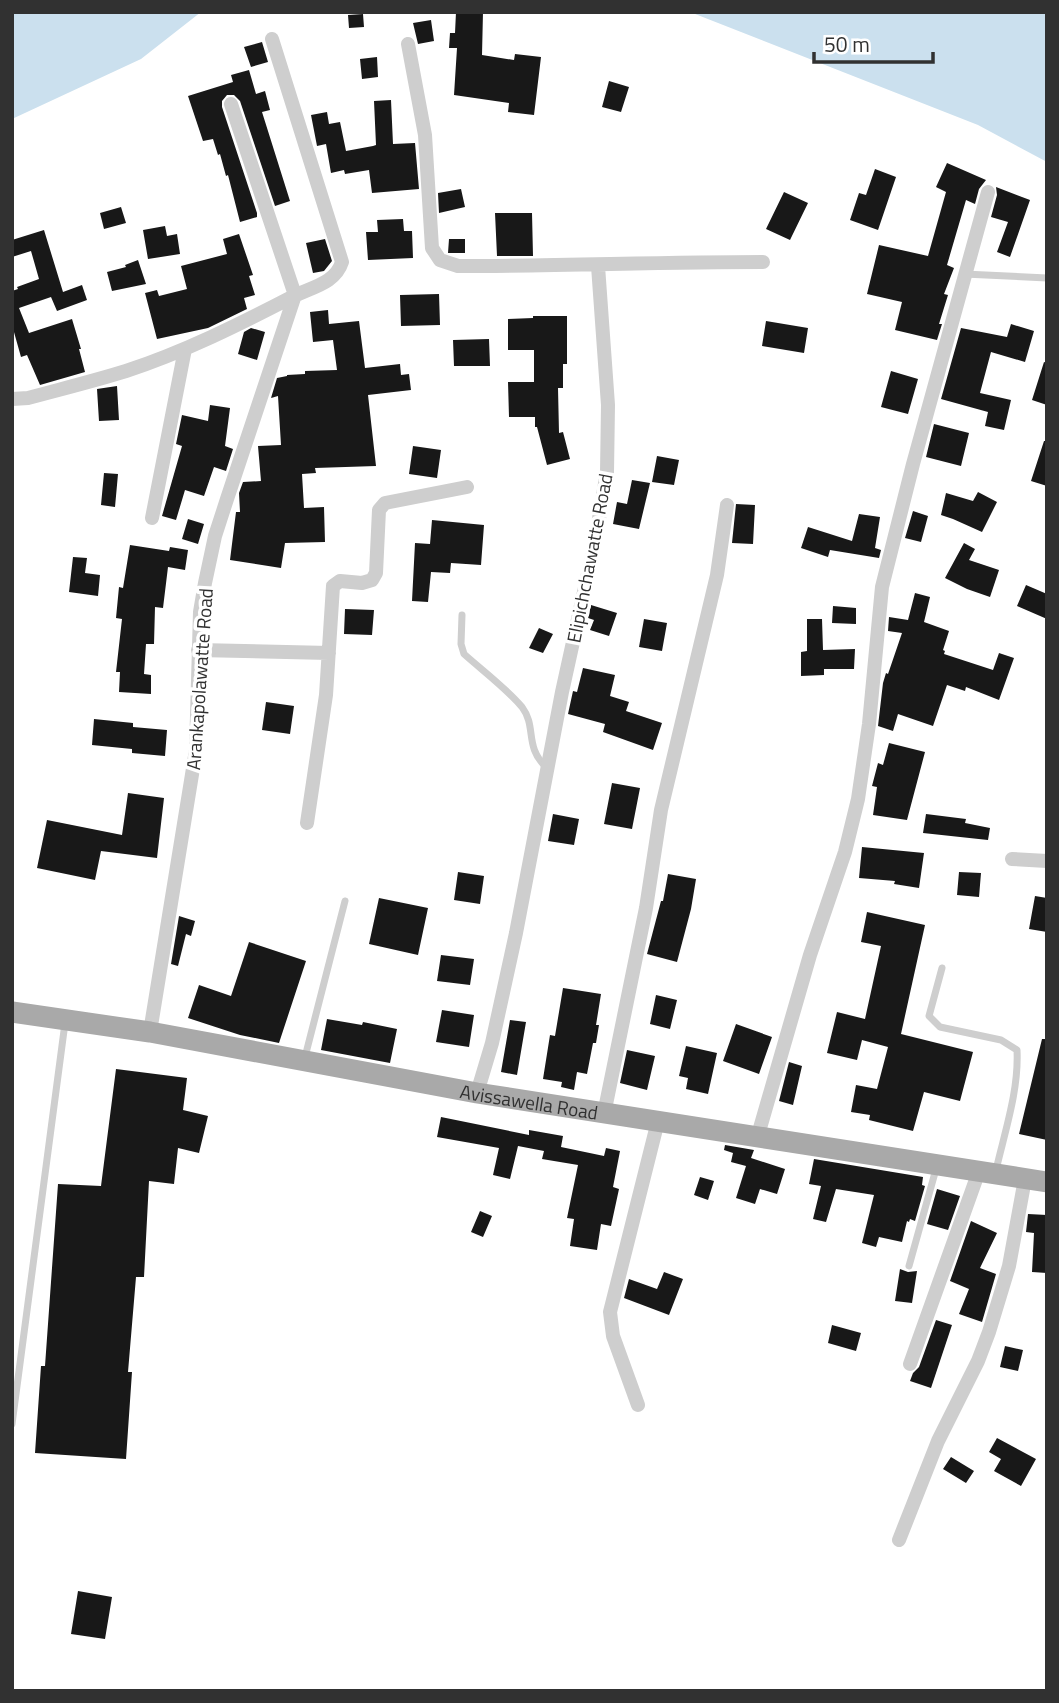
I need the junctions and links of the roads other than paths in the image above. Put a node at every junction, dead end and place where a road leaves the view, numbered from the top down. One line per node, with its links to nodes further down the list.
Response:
1 (272, 39): 9 (street)
2 (408, 44): 6 (street)
3 (231, 104): 9 (street)
4 (988, 192): 7 (street)
5 (763, 262): 6 (street)
6 (598, 266): 18 (street, Elipichchawatte Road)
7 (964, 274): 8 (lane); 31 (street)
8 (1047, 278)
9 (295, 295): 10 (street); 16 (street, Arankapolawatte Road)
10 (185, 349): 11 (street); 14 (street)
11 (12, 399)
12 (467, 487): 17 (street)
13 (727, 505): 29 (street)
14 (152, 518)
15 (462, 615): 18 (lane)
16 (198, 650): 17 (street); 26 (street, Arankapolawatte Road)
17 (329, 653): 19 (street)
18 (547, 768): 28 (street, Elipichchawatte Road)
19 (307, 823)
20 (1012, 859): 21 (street)
21 (1047, 861)
22 (345, 901): 27 (lane)
23 (942, 968): 33 (lane)
24 (12, 1012): 25 (main road, Avissawella Road)
25 (66, 1019): 26 (main road, Avissawella Road); 39 (lane)
26 (150, 1032): 27 (main road, Avissawella Road)
27 (303, 1061): 28 (main road, Avissawella Road)
28 (477, 1093): 29 (main road, Avissawella Road)
29 (604, 1114): 30 (main road, Avissawella Road)
30 (658, 1121): 31 (main road, Avissawella Road); 38 (street)
31 (758, 1135): 32 (main road, Avissawella Road)
32 (937, 1165): 33 (main road, Avissawella Road); 36 (lane)
33 (987, 1173): 34 (main road, Avissawella Road); 37 (street)
34 (1025, 1179): 35 (main road, Avissawella Road); 40 (street)
35 (1047, 1182)
36 (909, 1266)
37 (910, 1364)
38 (638, 1405)
39 (12, 1424)
40 (899, 1540)

